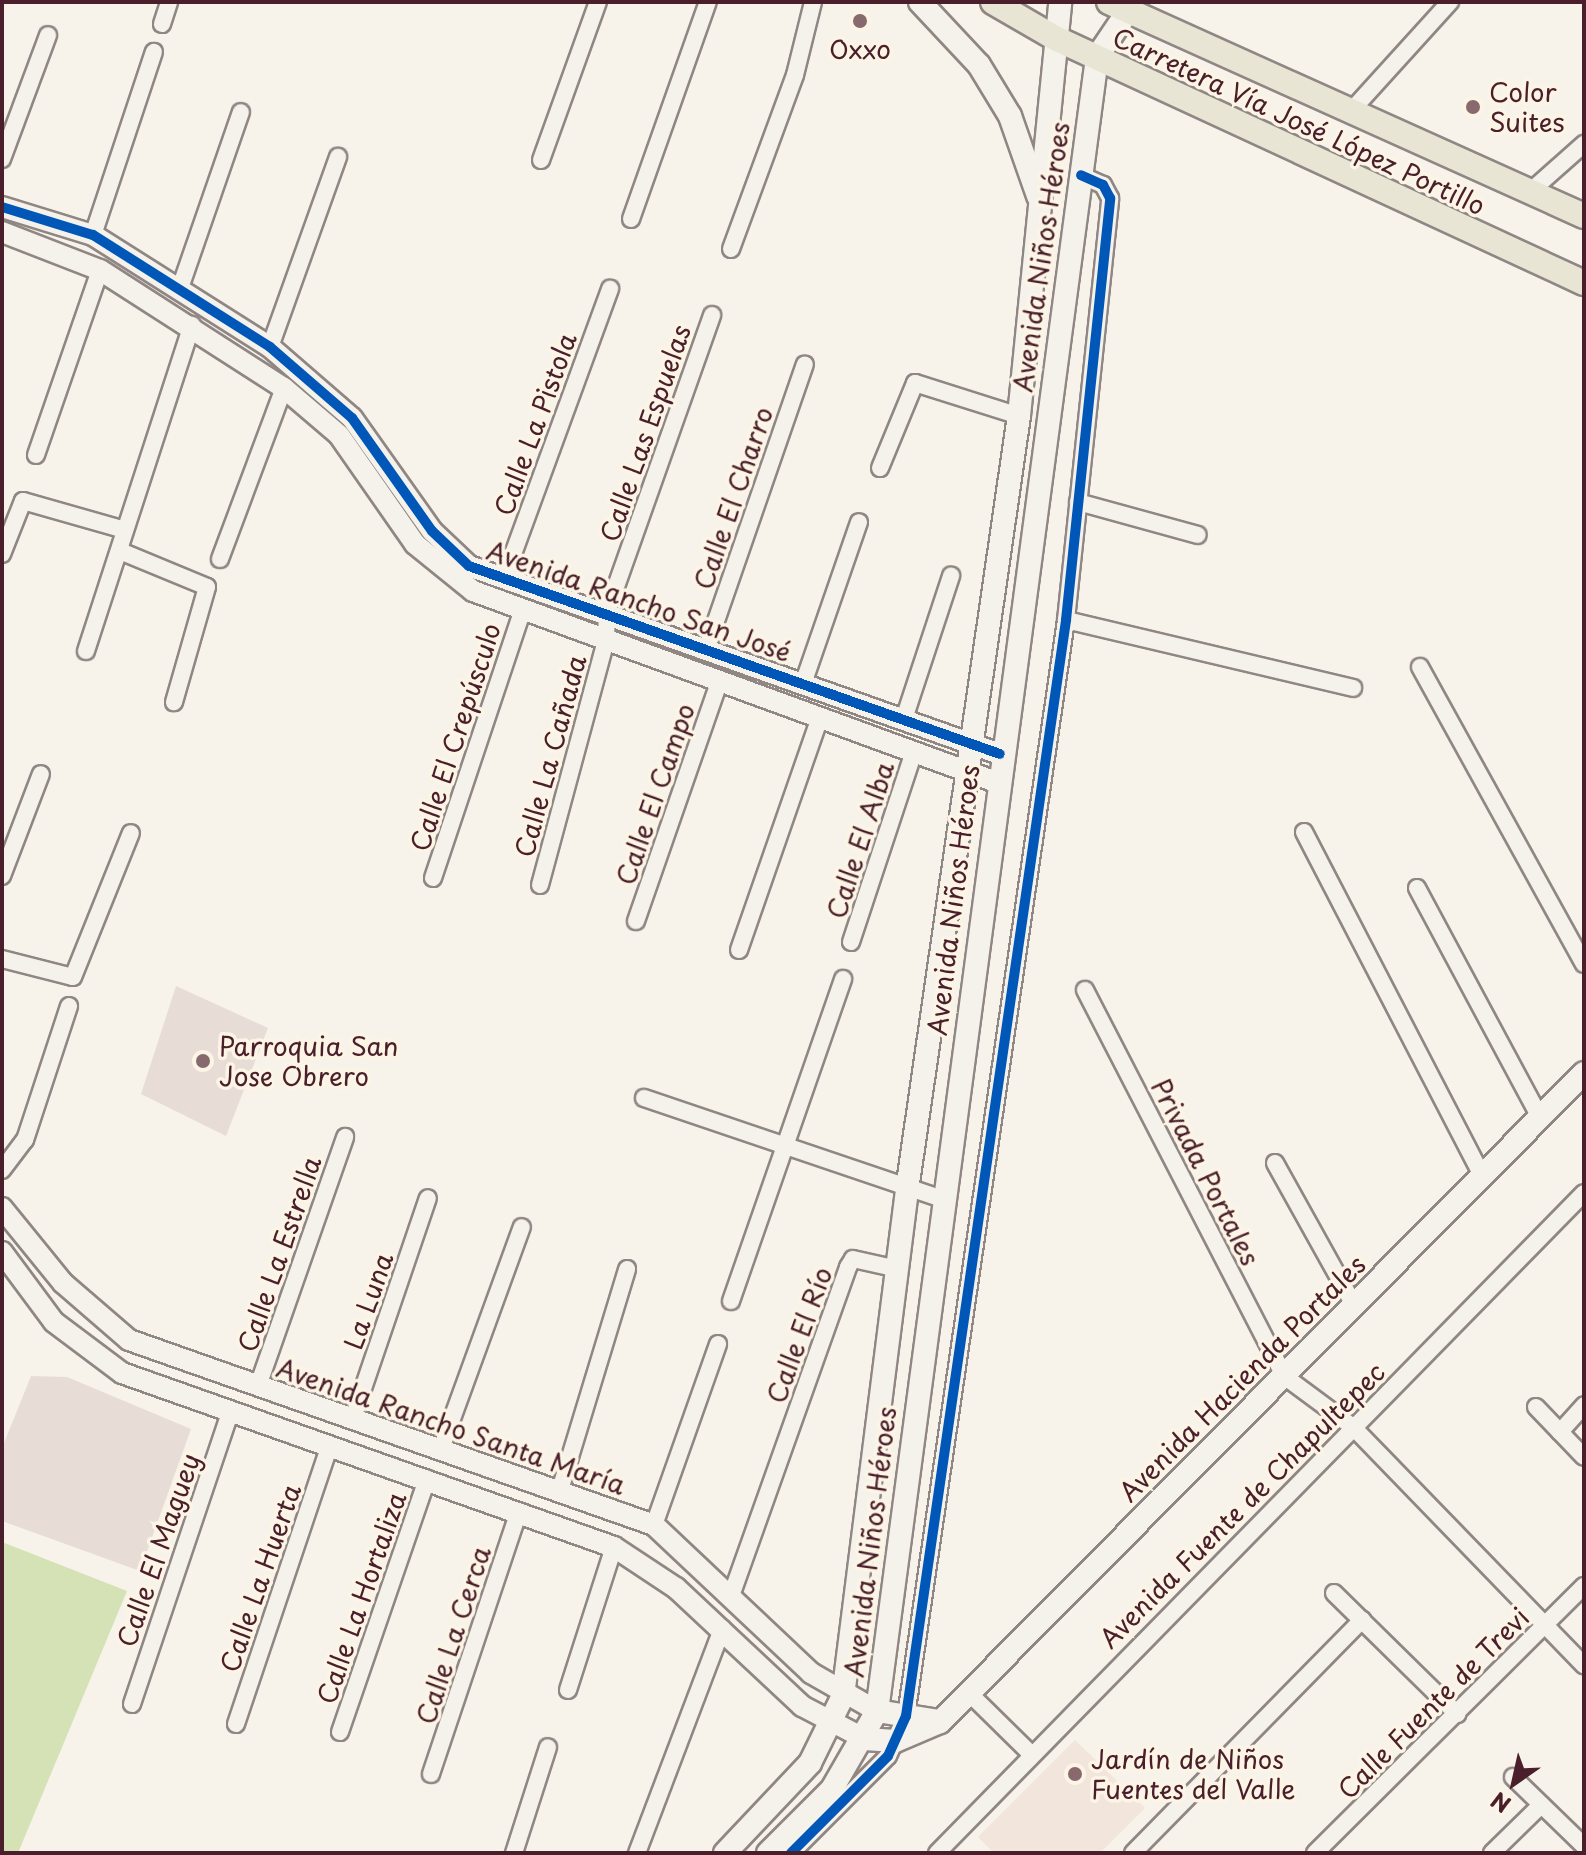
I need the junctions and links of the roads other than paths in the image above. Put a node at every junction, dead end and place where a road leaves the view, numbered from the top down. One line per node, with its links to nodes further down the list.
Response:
1 (169, 2): 10 (street)
2 (598, 2): 20 (street)
3 (708, 2): 26 (street)
4 (813, 2): 29 (street)
5 (920, 2): 24 (main road)
6 (993, 2): 12 (main road, Carretera Vía José López Portillo)
7 (1060, 2): 12 (main road, Avenida Niños Héroes)
8 (1450, 2): 15 (street)
9 (1123, 5): 14 (main road, Avenida Niños Héroes); 15 (main road, Carretera Vía José López Portillo)
10 (162, 24)
11 (48, 35): 19 (street)
12 (1055, 38): 14 (main road, Carretera Vía José López Portillo); 24 (main road, Avenida Niños Héroes)
13 (154, 52): 28 (street)
14 (1097, 57): 21 (main road, Avenida Niños Héroes); 31 (main road, Carretera Vía José López Portillo)
15 (1352, 110): 22 (main road, Carretera Vía José López Portillo)
16 (241, 112): 32 (street)
17 (1584, 144): 22 (street)
18 (338, 157): 36 (street)
19 (2, 159)
20 (541, 160)
21 (1081, 175): 42 (street); 66 (main road, Avenida Niños Héroes)
22 (1531, 191): 25 (main road, Carretera Vía José López Portillo)
23 (7, 208): 27 (street); 28 (street, Avenida Rancho San José)
24 (1043, 214): 39 (main road, Avenida Niños Héroes)
25 (1584, 216)
26 (631, 219)
27 (3, 234): 30 (street, Avenida Rancho San José)
28 (93, 235): 32 (street, Avenida Rancho San José)
29 (731, 249)
30 (100, 270): 35 (street, Avenida Rancho San José); 40 (street)
31 (1584, 283)
32 (180, 288): 36 (street, Avenida Rancho San José)
33 (610, 289): 49 (street, Calle La Pistola)
34 (712, 315): 52 (street, Calle Las Espuelas)
35 (192, 325): 38 (street, Avenida Rancho San José); 44 (street)
36 (270, 347): 49 (street, Avenida Rancho San José)
37 (805, 364): 55 (street, Calle El Charro)
38 (284, 388): 48 (street); 51 (street, Avenida Rancho San José)
39 (1019, 416): 41 (street); 64 (main road, Avenida Niños Héroes)
40 (36, 455)
41 (880, 468)
42 (1078, 502): 45 (street); 53 (street)
43 (859, 522): 58 (street)
44 (125, 530): 46 (street); 47 (street)
45 (1198, 535)
46 (120, 551): 56 (street); 61 (street)
47 (2, 554)
48 (220, 559)
49 (505, 576): 52 (street, Avenida Rancho San José)
50 (951, 576): 63 (street)
51 (522, 612): 54 (street, Avenida Rancho San José); 73 (street, Calle El Crepúsculo)
52 (607, 612): 54 (street, Calle Las Espuelas); 55 (street, Avenida Rancho San José)
53 (1066, 620): 60 (street); 137 (street)
54 (606, 640): 59 (street, Avenida Rancho San José); 74 (street, Calle La Cañada)
55 (707, 647): 58 (street, Avenida Rancho San José)
56 (86, 651)
57 (1420, 667): 80 (street)
58 (804, 681): 63 (street, Avenida Rancho San José)
59 (719, 683): 62 (street, Avenida Rancho San José); 76 (street, Calle El Campo)
60 (1353, 688)
61 (174, 702)
62 (820, 717): 65 (street, Avenida Rancho San José); 78 (street)
63 (904, 719): 64 (street, Avenida Rancho San José)
64 (974, 745): 66 (street, Avenida Rancho San José); 67 (main road, Avenida Niños Héroes)
65 (914, 752): 67 (street, Avenida Rancho San José); 77 (street, Calle El Alba)
66 (1000, 754): 69 (main road, Avenida Niños Héroes)
67 (970, 773): 69 (street, Avenida Rancho San José); 92 (main road, Avenida Niños Héroes)
68 (41, 774): 72 (street)
69 (996, 782): 95 (main road, Avenida Niños Héroes)
70 (1304, 832): 91 (street)
71 (131, 833): 79 (street)
72 (2, 876)
73 (433, 878)
74 (540, 885)
75 (1417, 888): 86 (street)
76 (636, 921)
77 (851, 942)
78 (739, 950)
79 (2, 959)
80 (1584, 964)
81 (843, 979): 88 (street)
82 (1085, 990): 104 (street, Privada Portales)
83 (69, 1006): 90 (street)
84 (1584, 1073): 86 (main road, Avenida Hacienda Portales)
85 (644, 1098): 88 (street)
86 (1540, 1117): 91 (main road, Avenida Hacienda Portales)
87 (345, 1137): 105 (street, Calle La Estrella)
88 (784, 1147): 92 (street); 101 (street)
89 (1275, 1163): 102 (street)
90 (2, 1170)
91 (1482, 1175): 102 (main road, Avenida Hacienda Portales)
92 (907, 1190): 95 (street); 100 (main road, Avenida Niños Héroes)
93 (1584, 1193): 110 (street, Avenida Fuente de Chapultepec)
94 (428, 1198): 109 (street, La Luna)
95 (943, 1199): 135 (main road, Avenida Niños Héroes)
96 (2, 1208): 105 (street, Avenida Rancho Santa María)
97 (522, 1227): 113 (street)
98 (2, 1252): 108 (street)
99 (627, 1269): 118 (street)
100 (898, 1269): 126 (street, Calle El Río); 133 (main road, Avenida Niños Héroes)
101 (731, 1301)
102 (1354, 1305): 104 (main road, Avenida Hacienda Portales)
103 (718, 1344): 122 (street)
104 (1284, 1376): 110 (street); 132 (main road, Avenida Hacienda Portales)
105 (258, 1386): 109 (street, Avenida Rancho Santa María)
106 (1584, 1405): 111 (street)
107 (1536, 1407): 111 (street)
108 (230, 1412): 112 (street); 134 (street, Calle El Maguey)
109 (353, 1418): 113 (street, Avenida Rancho Santa María)
110 (1353, 1427): 128 (street); 145 (street, Avenida Fuente de Chapultepec)
111 (1560, 1432): 114 (street)
112 (329, 1447): 117 (street); 139 (street, Calle La Huerta)
113 (441, 1449): 115 (street, Avenida Rancho Santa María)
114 (1584, 1457)
115 (471, 1458): 116 (street, Avenida Rancho Santa María); 119 (street)
116 (510, 1472): 118 (street, Avenida Rancho Santa María); 120 (street)
117 (427, 1479): 119 (street); 141 (street, Calle La Hortaliza)
118 (560, 1490): 122 (street, Avenida Rancho Santa María)
119 (460, 1491): 120 (street)
120 (499, 1504): 121 (street)
121 (519, 1511): 123 (street); 146 (street, Calle La Cerca)
122 (654, 1525): 126 (street, Avenida Rancho Santa María)
123 (614, 1547): 129 (street); 131 (street)
124 (1584, 1586): 128 (street, Calle Fuente de Trevi)
125 (1334, 1593): 127 (street)
126 (731, 1596): 133 (street, Avenida Rancho Santa María)
127 (1362, 1620): 136 (street); 156 (street)
128 (1544, 1627): 130 (street); 136 (street, Calle Fuente de Trevi)
129 (722, 1629): 140 (street); 151 (street)
130 (1584, 1665)
131 (568, 1690)
132 (969, 1693): 138 (main road, Avenida Hacienda Portales); 145 (street)
133 (843, 1696): 135 (street, Avenida Rancho Santa María); 140 (main road, Avenida Niños Héroes)
134 (132, 1704)
135 (877, 1711): 137 (main road); 142 (main road, Avenida Niños Héroes)
136 (1457, 1714): 157 (street, Calle Fuente de Trevi)
137 (906, 1716): 138 (main road); 143 (street)
138 (940, 1722): 143 (main road, Avenida Hacienda Portales)
139 (236, 1724)
140 (829, 1726): 142 (street); 152 (main road, Avenida Niños Héroes)
141 (340, 1732)
142 (865, 1739): 143 (main road, Avenida Hacienda Portales); 153 (main road, Avenida Niños Héroes)
143 (895, 1741): 154 (street)
144 (548, 1747): 150 (street)
145 (1031, 1754): 155 (street, Avenida Fuente de Chapultepec)
146 (431, 1774)
147 (1513, 1777): 148 (street)
148 (1541, 1805): 149 (street); 158 (street)
149 (1584, 1846)
150 (514, 1853)
151 (637, 1853)
152 (725, 1853)
153 (768, 1853)
154 (791, 1853)
155 (937, 1853)
156 (1133, 1853)
157 (1315, 1853)
158 (1492, 1853)

